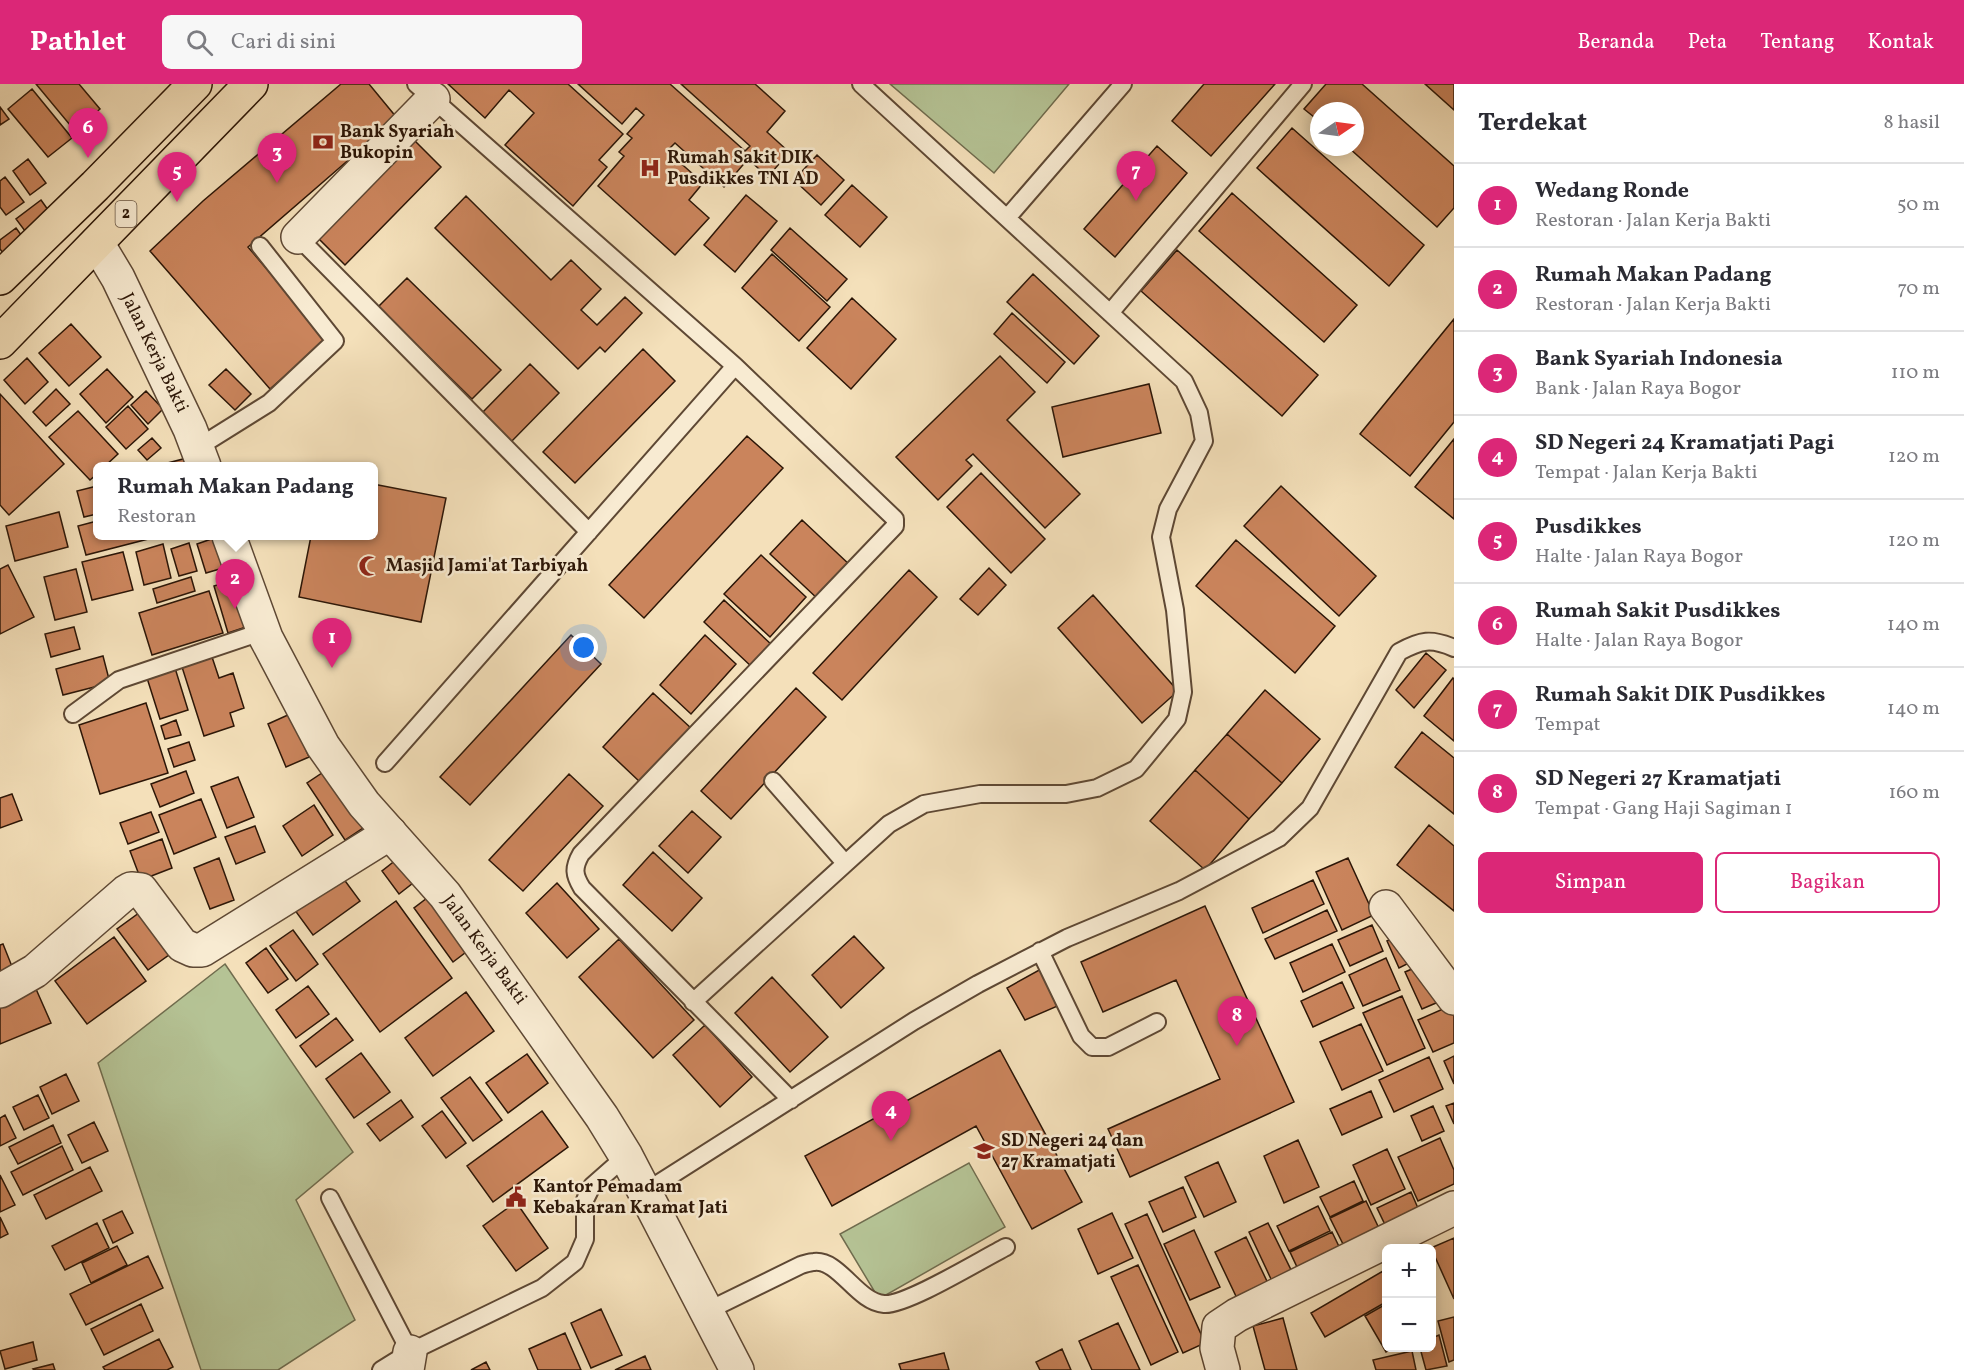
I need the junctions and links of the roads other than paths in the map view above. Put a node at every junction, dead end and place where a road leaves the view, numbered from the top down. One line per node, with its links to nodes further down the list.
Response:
1 (195, 84): 7 (highway, 2)
2 (251, 84): 10 (highway, 2)
3 (861, 84): 8 (lane)
4 (1123, 84): 8 (lane)
5 (1303, 84): 13 (lane)
6 (425, 91): 9 (street); 15 (lane)
7 (69, 211): 10 (highway); 12 (highway, 2)
8 (1007, 218): 13 (lane)
9 (298, 237): 17 (lane)
10 (97, 243): 14 (highway, 2); 16 (street, Jalan Kerja Bakti)
11 (260, 246): 16 (lane)
12 (0, 279)
13 (1110, 313): 25 (lane)
14 (0, 342)
15 (735, 366): 17 (lane); 30 (lane)
16 (200, 457)
17 (589, 531): 22 (lane)
18 (230, 540): 19 (street, Jalan Kerja Bakti)
19 (264, 631): 21 (lane); 24 (street, Jalan Kerja Bakti)
20 (1454, 648): 27 (lane)
21 (73, 714)
22 (385, 763)
23 (774, 781): 25 (lane)
24 (390, 833): 28 (street); 33 (street, Jalan Kerja Bakti)
25 (845, 863): 30 (lane)
26 (1386, 908): 29 (street)
27 (1040, 951): 31 (lane); 32 (lane)
28 (0, 991)
29 (1454, 998)
30 (693, 1002): 32 (lane)
31 (1157, 1022)
32 (791, 1100): 34 (lane)
33 (626, 1156): 34 (street, Jalan Kerja Bakti); 39 (lane)
34 (645, 1192): 38 (street, Jalan Kerja Bakti)
35 (330, 1198): 39 (lane)
36 (1454, 1208): 42 (street)
37 (1006, 1247): 38 (lane)
38 (707, 1311): 41 (street, Jalan Kerja Bakti)
39 (409, 1361): 40 (lane)
40 (381, 1370)
41 (737, 1370)
42 (1223, 1370)

